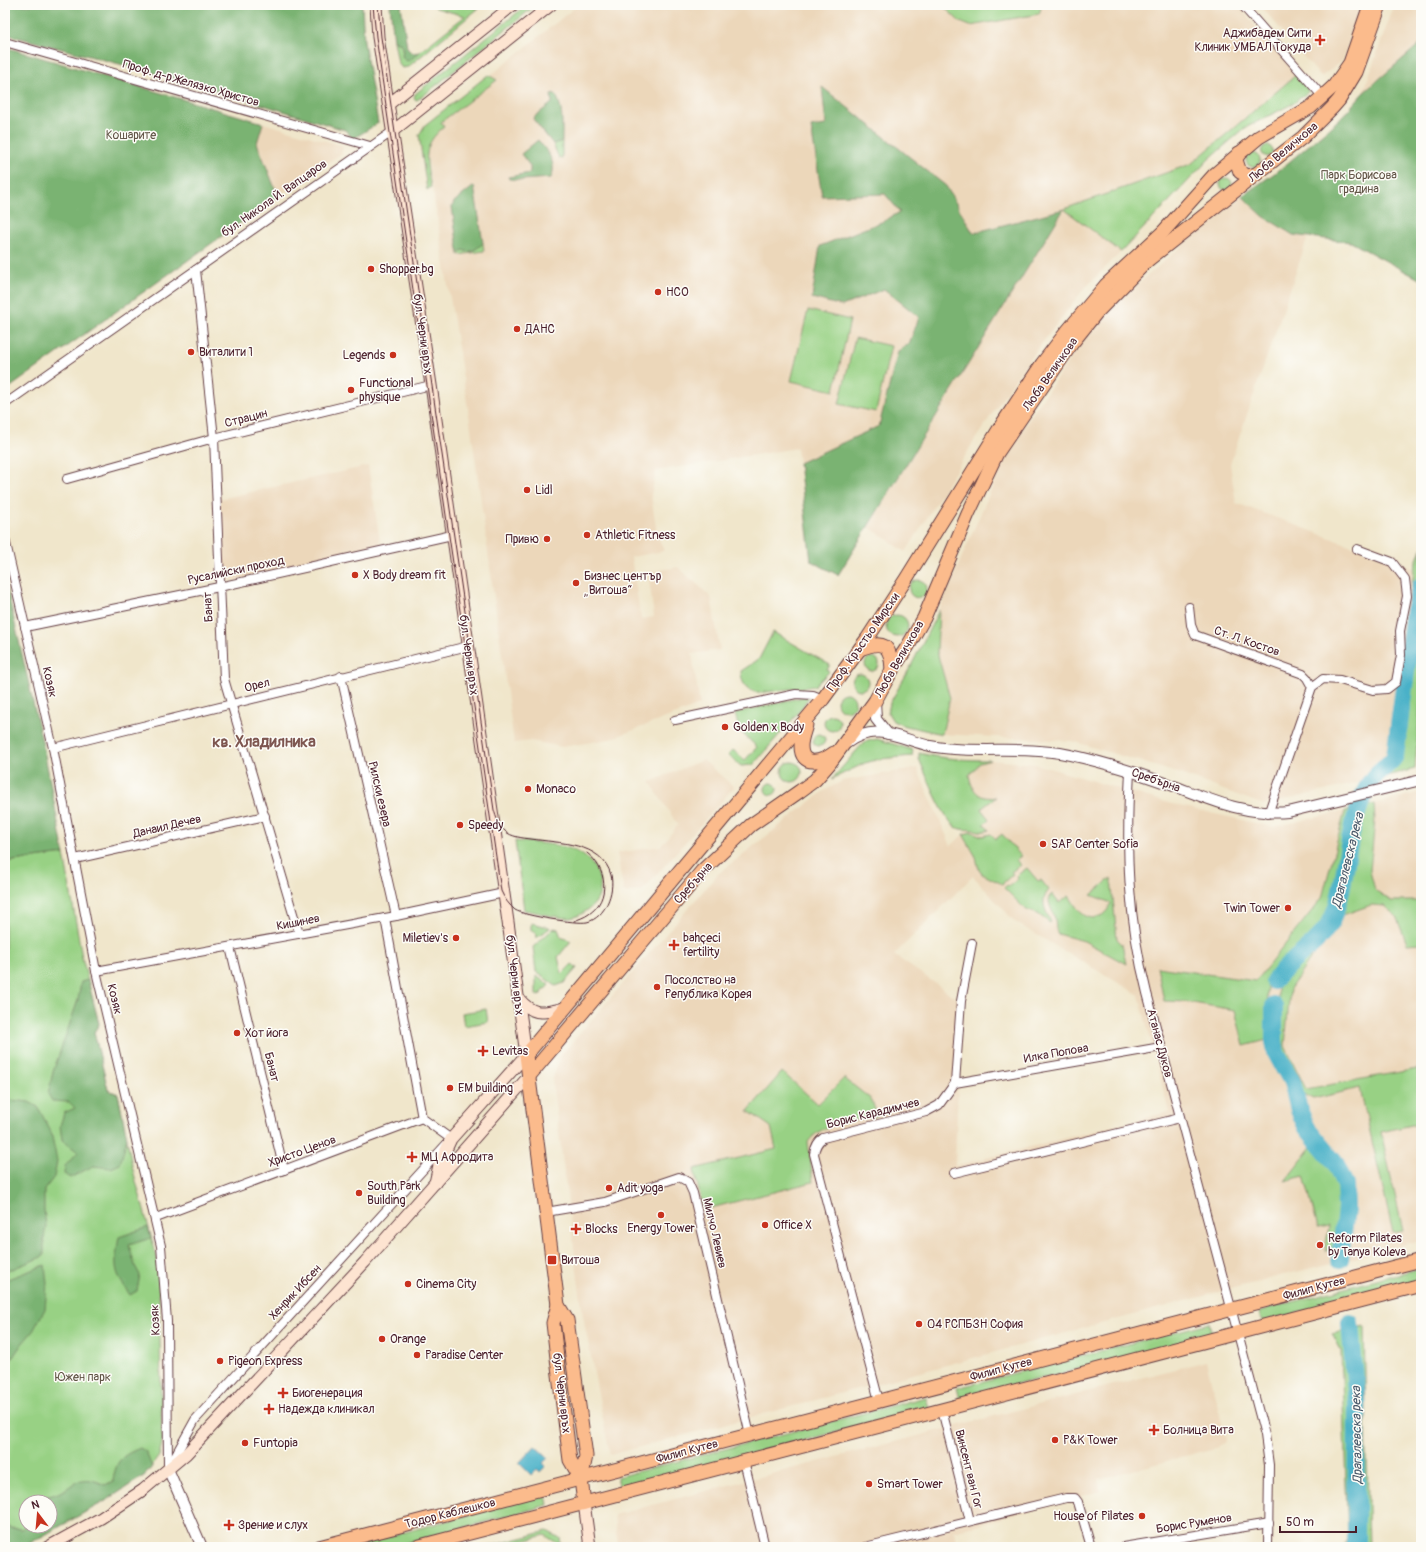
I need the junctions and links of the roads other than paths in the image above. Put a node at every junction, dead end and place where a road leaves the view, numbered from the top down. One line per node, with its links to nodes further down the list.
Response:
1 (376, 5): 9 (main road, бул. Черни връх)
2 (513, 5): 9 (main road)
3 (551, 5): 11 (main road, бул. Никола Й. Вапцаров)
4 (1242, 5): 8 (street)
5 (1370, 5): 8 (main road)
6 (1380, 5): 12 (main road, Люба Величкова)
7 (5, 42): 13 (street, Проф. д-р Желязко Христов)
8 (1323, 96): 10 (main road, Люба Величкова)
9 (389, 104): 11 (main road, бул. Черни връх)
10 (1290, 119): 12 (main road); 14 (main road, Люба Величкова)
11 (393, 130): 13 (street, бул. Никола Й. Вапцаров); 17 (main road, бул. Черни връх)
12 (1303, 137): 15 (main road, Люба Величкова)
13 (370, 146): 16 (street, бул. Никола Й. Вапцаров)
14 (1239, 153): 15 (main road); 24 (main road, Люба Величкова)
15 (1256, 174): 30 (main road, Люба Величкова)
16 (196, 270): 18 (street, бул. Никола Й. Вапцаров); 19 (street, Банат)
17 (431, 385): 19 (street, Страцин); 21 (main road, бул. Черни връх)
18 (5, 404)
19 (214, 438): 20 (street, Страцин); 25 (street, Банат)
20 (67, 479)
21 (452, 535): 25 (street, Русалийски проход); 28 (main road, бул. Черни връх)
22 (5, 539): 27 (street, Козяк)
23 (1357, 549): 32 (street)
24 (906, 578): 29 (main road, Проф. Кръстьо Мирски)
25 (219, 586): 27 (street, Русалийски проход); 35 (street, Банат)
26 (1189, 607): 32 (street, Ст. Л. Костов)
27 (24, 627): 39 (street, Козяк)
28 (468, 646): 31 (street, Орел); 46 (main road, бул. Черни връх)
29 (860, 649): 30 (main road); 33 (main road, Проф. Кръстьо Мирски)
30 (892, 670): 34 (main road, Люба Величкова)
31 (341, 676): 35 (street, Орел); 47 (street, Рилски езера)
32 (1312, 687): 43 (street)
33 (823, 699): 36 (main road, Сребърна); 37 (street, Проф. Кръстьо Мирски)
34 (874, 701): 38 (street); 40 (main road, Люба Величкова)
35 (231, 704): 39 (street, Орел); 44 (street, Банат)
36 (808, 719): 40 (main road); 54 (main road, Сребърна)
37 (675, 720)
38 (888, 734): 40 (street, Сребърна); 41 (street, Сребърна)
39 (53, 748): 45 (street, Козяк)
40 (839, 749): 57 (main road, Сребърна)
41 (1130, 771): 43 (street, Сребърна); 55 (street, Атанас Дуков)
42 (1421, 780): 43 (street, Сребърна)
43 (1268, 814)
44 (264, 816): 45 (street, Данаил Дечев); 49 (street, Банат)
45 (75, 859): 52 (street, Козяк)
46 (504, 893): 47 (street, Кишинев); 53 (main road, бул. Черни връх)
47 (396, 916): 48 (street, Кишинев)
48 (385, 918): 49 (street, Кишинев); 59 (street)
49 (299, 934): 51 (street, Кишинев)
50 (972, 943): 58 (street)
51 (230, 947): 52 (street, Кишинев); 62 (street, Банат)
52 (96, 971): 66 (street, Козяк)
53 (518, 999): 54 (main road); 56 (main road, бул. Черни връх)
54 (566, 1008): 56 (main road, Сребърна)
55 (1161, 1047): 58 (street, Илка Попова); 60 (street, Атанас Дуков)
56 (526, 1055): 57 (main road, бул. Черни връх); 61 (main road, Хенрик Ибсен)
57 (529, 1076): 64 (main road, Хенрик Ибсен); 65 (main road, бул. Черни връх)
58 (955, 1083): 71 (street, Борис Карадимчев)
59 (422, 1118): 61 (street); 62 (street, Христо Ценов)
60 (1180, 1118): 63 (street); 69 (street, Атанас Дуков)
61 (451, 1139): 64 (main road, Хенрик Ибсен); 75 (street, Хенрик Ибсен)
62 (284, 1170): 66 (street, Христо Ценов)
63 (954, 1173)
64 (435, 1183): 75 (main road, Хенрик Ибсен)
65 (546, 1212): 73 (street, Милчо Левиев); 76 (main road, бул. Черни връх)
66 (156, 1218): 75 (street, Козяк)
67 (1421, 1260): 69 (main road, Филип Кутев)
68 (1421, 1286): 70 (main road, Филип Кутев)
69 (1230, 1310): 70 (street, Атанас Дуков); 71 (main road, Филип Кутев)
70 (1237, 1333): 72 (main road, Филип Кутев); 79 (street, Атанас Дуков)
71 (879, 1401): 73 (main road, Филип Кутев)
72 (942, 1410): 74 (main road, Филип Кутев); 78 (street, Винсент ван Гог)
73 (750, 1435): 76 (main road, Филип Кутев)
74 (744, 1462): 77 (main road, Филип Кутев); 86 (street)
75 (168, 1469): 81 (main road, Хенрик Ибсен); 82 (street)
76 (581, 1479): 77 (main road, бул. Черни връх); 83 (main road, Тодор Каблешков)
77 (584, 1503): 84 (main road, Тодор Каблешков); 85 (main road, бул. Черни връх)
78 (970, 1521): 87 (street, Винсент ван Гог); 88 (street)
79 (1269, 1523): 80 (street, Атанас Дуков); 89 (street, Борис Руменов)
80 (1268, 1545)
81 (48, 1547)
82 (202, 1547)
83 (319, 1547)
84 (416, 1547)
85 (590, 1547)
86 (765, 1547)
87 (865, 1547)
88 (1091, 1547)
89 (1123, 1547)

